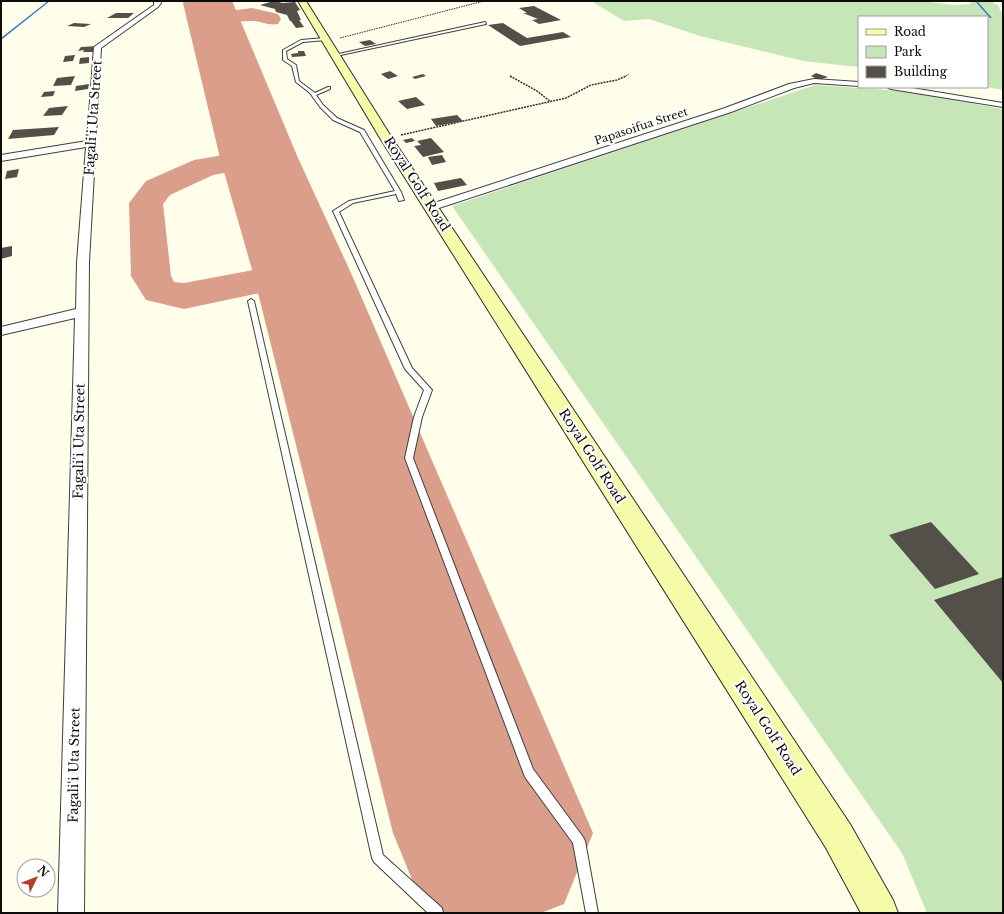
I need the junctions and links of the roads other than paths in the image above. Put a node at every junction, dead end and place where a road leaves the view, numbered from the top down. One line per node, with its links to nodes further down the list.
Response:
1 (157, 1): 10 (street, Fagali'i Uta Street)
2 (302, 1): 4 (main road, Royal Golf Road)
3 (485, 23): 4 (lane)
4 (329, 45): 8 (lane); 14 (main road, Royal Golf Road)
5 (858, 84): 14 (street, Papasoifua Street)
6 (329, 88): 8 (lane)
7 (899, 88): 9 (street)
8 (314, 95): 12 (lane)
9 (1003, 104)
10 (92, 143): 11 (street); 16 (street, Fagali'i Uta Street)
11 (1, 158)
12 (398, 192): 13 (lane); 20 (lane)
13 (401, 200)
14 (432, 207): 21 (main road, Royal Golf Road)
15 (251, 301): 19 (lane)
16 (82, 312): 17 (street); 18 (street, Fagali'i Uta Street)
17 (1, 331)
18 (71, 913)
19 (437, 913)
20 (592, 913)
21 (880, 913)

